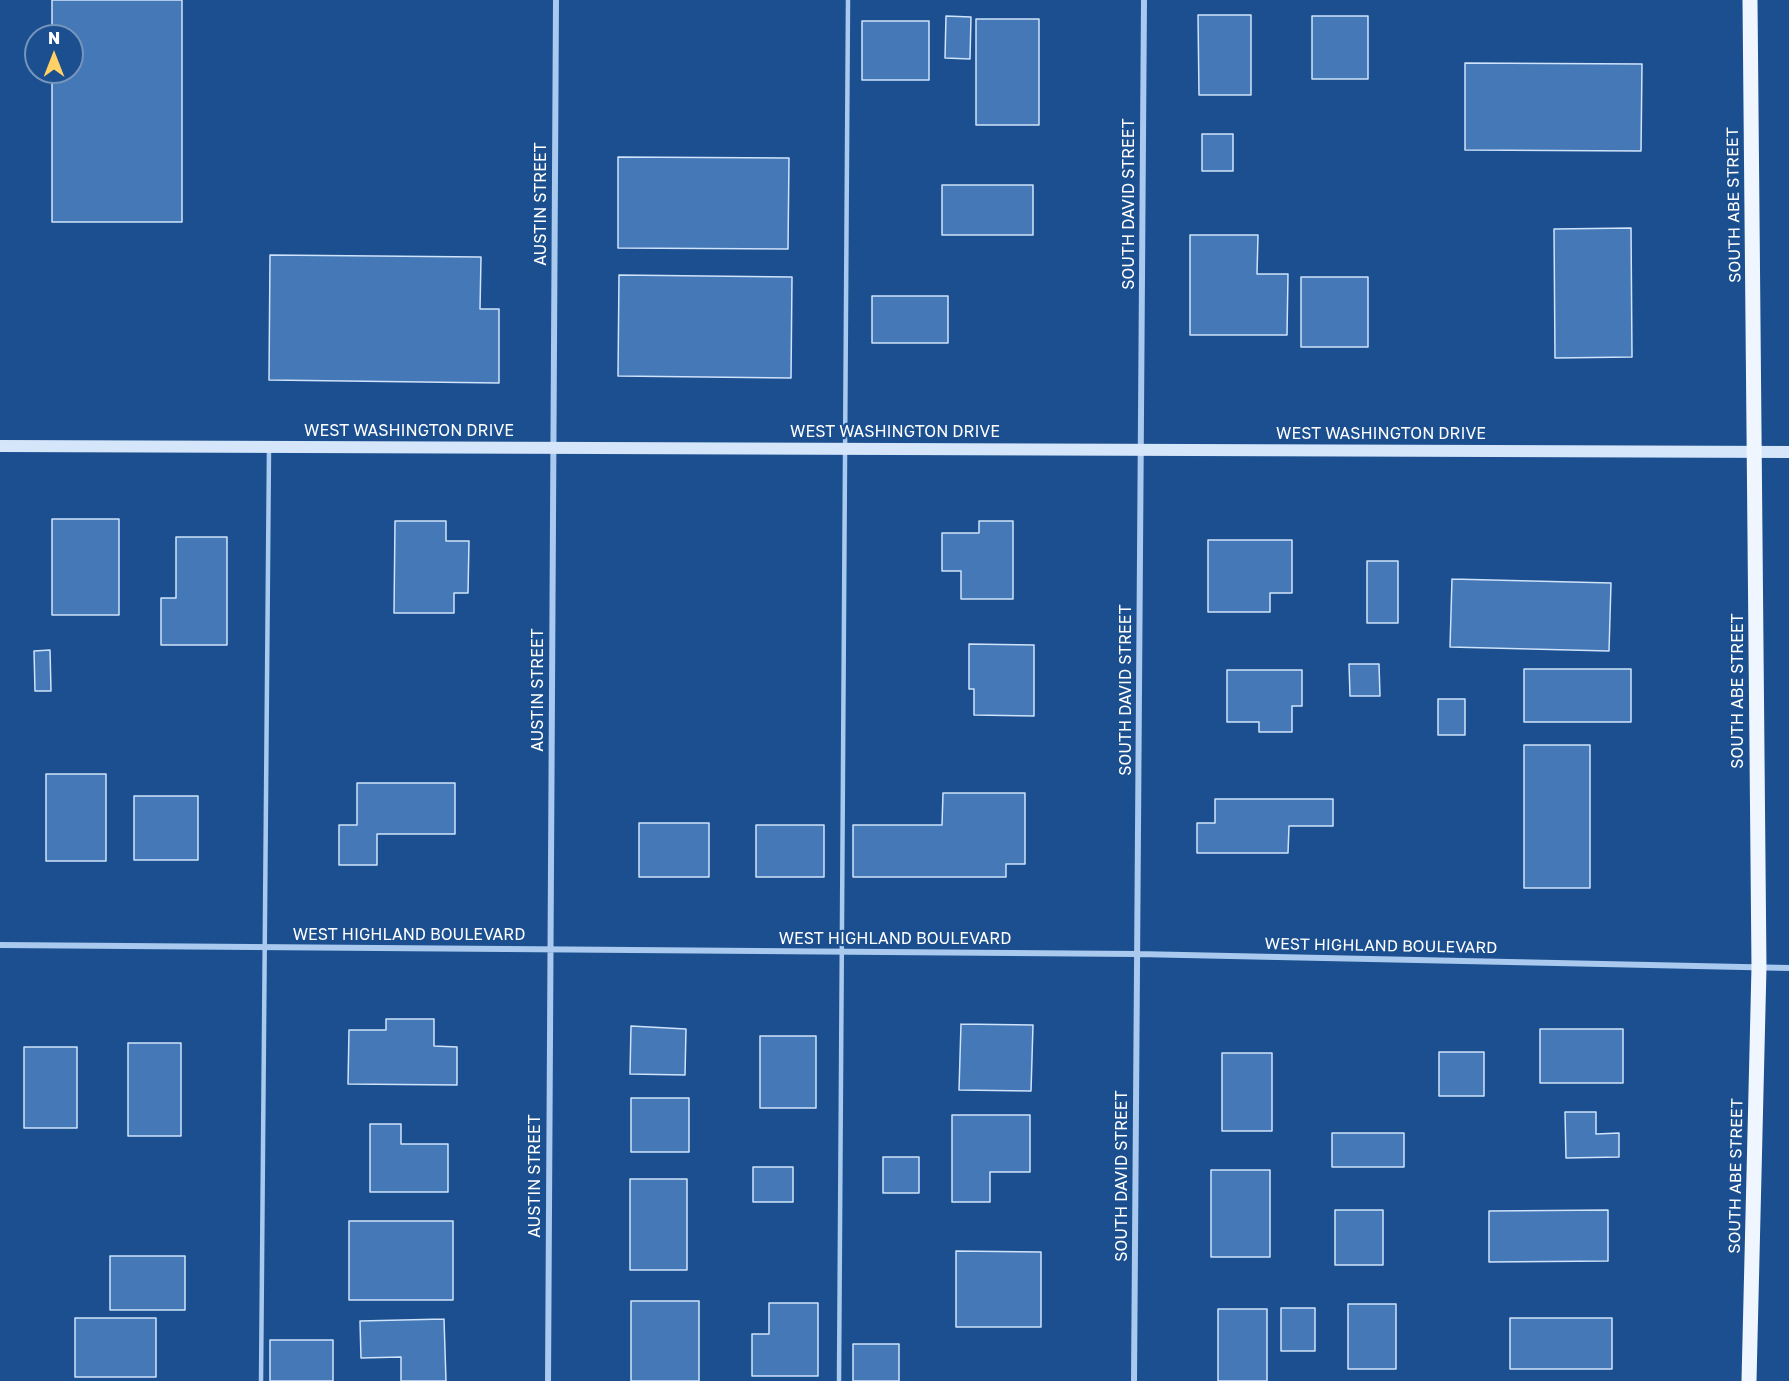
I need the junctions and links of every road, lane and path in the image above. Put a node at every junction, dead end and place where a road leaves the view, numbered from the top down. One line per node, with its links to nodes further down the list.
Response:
1 (556, 0): 7 (street, AUSTIN STREET)
2 (848, 0): 8 (lane)
3 (1144, 0): 9 (street, SOUTH DAVID STREET)
4 (1750, 0): 10 (main road, SOUTH ABE STREET)
5 (0, 446): 6 (street, WEST WASHINGTON DRIVE)
6 (269, 447): 7 (street, WEST WASHINGTON DRIVE); 13 (lane)
7 (553, 448): 8 (street, WEST WASHINGTON DRIVE); 14 (street, AUSTIN STREET)
8 (845, 449): 9 (street, WEST WASHINGTON DRIVE); 15 (lane)
9 (1141, 450): 10 (street, WEST WASHINGTON DRIVE); 16 (street, SOUTH DAVID STREET)
10 (1754, 452): 11 (street, WEST WASHINGTON DRIVE); 17 (main road, SOUTH ABE STREET)
11 (1789, 452)
12 (0, 945): 13 (street, WEST HIGHLAND BOULEVARD)
13 (264, 947): 14 (street, WEST HIGHLAND BOULEVARD); 19 (lane)
14 (550, 949): 15 (street, WEST HIGHLAND BOULEVARD); 20 (street, AUSTIN STREET)
15 (842, 952): 16 (street, WEST HIGHLAND BOULEVARD); 21 (lane)
16 (1137, 954): 17 (street, WEST HIGHLAND BOULEVARD); 22 (street, SOUTH DAVID STREET)
17 (1759, 967): 18 (street, WEST HIGHLAND BOULEVARD); 23 (main road, SOUTH ABE STREET)
18 (1789, 968)
19 (261, 1381)
20 (548, 1381)
21 (839, 1381)
22 (1134, 1381)
23 (1749, 1381)

